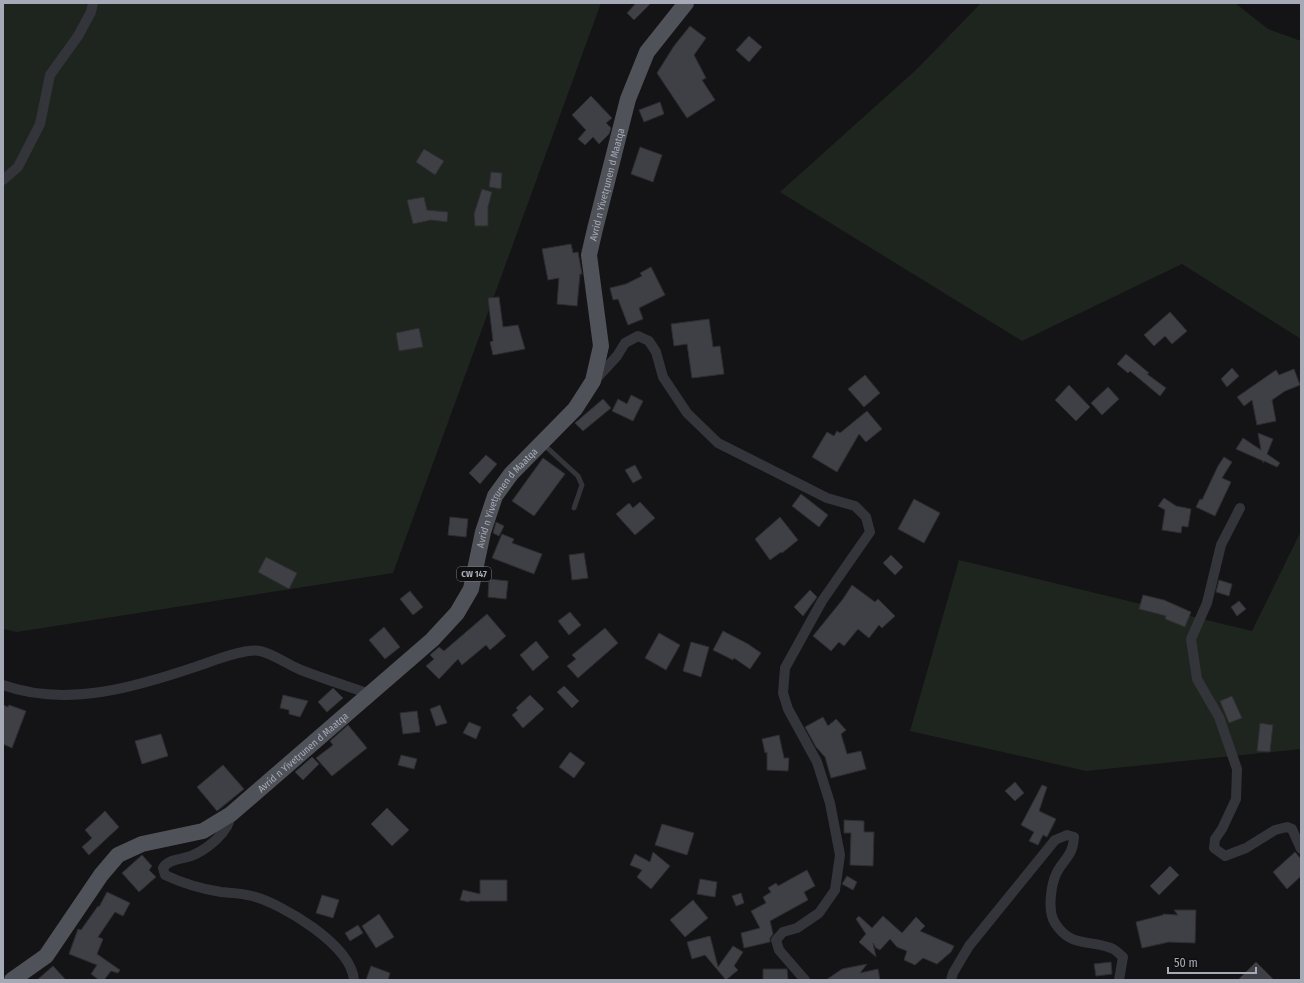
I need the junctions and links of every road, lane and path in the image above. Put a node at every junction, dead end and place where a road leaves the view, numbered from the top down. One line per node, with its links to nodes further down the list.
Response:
1 (93, 3): 3 (street)
2 (686, 3): 4 (main road, Avrid n Yivetṛunen d Maatqa / CW 147)
3 (3, 180)
4 (593, 381): 5 (main road, Avrid n Yivetṛunen d Maatqa / CW 147); 14 (street)
5 (542, 443): 6 (lane); 9 (main road, Avrid n Yivetṛunen d Maatqa / CW 147)
6 (574, 508)
7 (1240, 508): 11 (street)
8 (3, 685): 9 (street)
9 (370, 694): 10 (main road, Avrid n Yivetṛunen d Maatqa / CW 147)
10 (231, 814): 12 (main road, Avrid n Yivetṛunen d Maatqa / CW 147); 13 (street)
11 (1301, 850)
12 (12, 980)
13 (354, 980)
14 (805, 980)
15 (951, 980): 16 (street)
16 (1119, 980)

